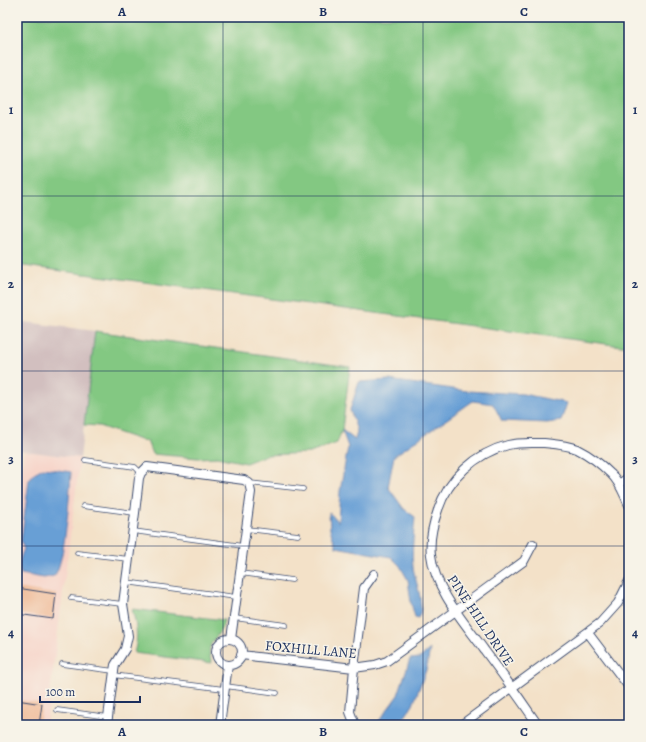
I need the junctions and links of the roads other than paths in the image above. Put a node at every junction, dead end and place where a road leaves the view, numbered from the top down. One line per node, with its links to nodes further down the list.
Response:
1 (85, 460): 2 (lane)
2 (141, 473): 4 (street); 9 (street)
3 (629, 477): 5 (street)
4 (249, 483): 6 (lane); 10 (street)
5 (619, 484): 7 (street, PINE HILL DRIVE); 25 (street, PINE HILL DRIVE)
6 (303, 489)
7 (629, 505)
8 (83, 506): 9 (lane)
9 (136, 513): 11 (street)
10 (245, 529): 12 (lane); 14 (street)
11 (133, 531): 14 (lane); 16 (street)
12 (298, 535)
13 (533, 544): 25 (street, FOXHILL LANE)
14 (243, 546): 17 (street)
15 (77, 552): 16 (lane)
16 (129, 559): 21 (street)
17 (240, 573): 19 (lane); 22 (street)
18 (374, 574): 33 (street)
19 (292, 580)
20 (629, 581): 28 (street, PINE HILL DRIVE)
21 (125, 582): 22 (lane); 24 (street)
22 (236, 596): 26 (street)
23 (71, 598): 24 (lane)
24 (122, 604): 34 (street)
25 (457, 611): 33 (street, FOXHILL LANE); 35 (street, PINE HILL DRIVE)
26 (234, 618): 27 (lane); 29 (street)
27 (286, 625)
28 (588, 633): 35 (street, PINE HILL DRIVE); 36 (street)
29 (231, 639): 30 (street); 32 (street)
30 (241, 655): 32 (street); 33 (street, FOXHILL LANE)
31 (62, 664): 34 (lane)
32 (228, 665): 37 (street)
33 (354, 668): 42 (street)
34 (113, 673): 37 (lane); 40 (street)
35 (512, 687): 43 (street); 44 (street)
36 (629, 687)
37 (224, 688): 38 (lane); 41 (street)
38 (277, 693)
39 (57, 710): 40 (lane)
40 (107, 721)
41 (220, 725)
42 (355, 725)
43 (461, 725)
44 (538, 725)

